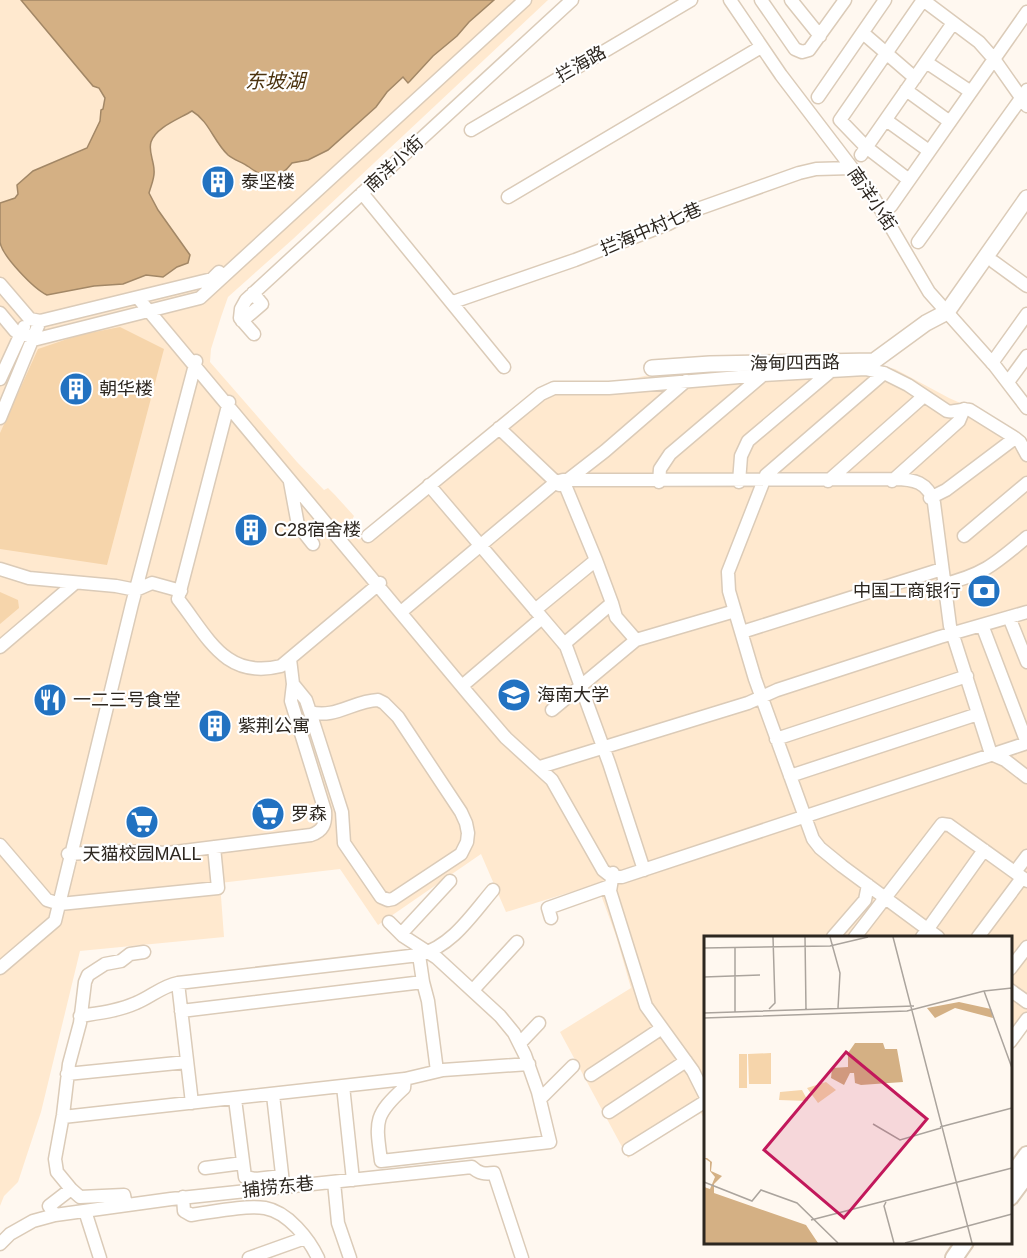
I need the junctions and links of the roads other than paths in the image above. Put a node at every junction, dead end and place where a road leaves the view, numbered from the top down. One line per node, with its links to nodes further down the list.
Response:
1 (517, 0): 39 (street)
2 (525, 0): 41 (street)
3 (572, 0): 30 (street, 南洋小街)
4 (691, 0): 25 (street, 拦海路)
5 (730, 0): 14 (street, 南洋小街)
6 (760, 0): 13 (street)
7 (791, 0): 13 (street)
8 (845, 0): 13 (street)
9 (885, 0): 12 (street)
10 (1027, 12): 16 (street)
11 (953, 23): 15 (street); 16 (street); 17 (street)
12 (863, 33): 15 (street); 21 (street)
13 (820, 36)
14 (761, 47): 28 (street, 南洋小街); 31 (street)
15 (886, 53): 18 (street); 26 (street)
16 (994, 59): 20 (street); 22 (street)
17 (927, 62): 18 (street); 20 (street)
18 (915, 78): 19 (street)
19 (906, 90): 23 (street); 24 (street)
20 (970, 92): 24 (street)
21 (818, 97)
22 (1025, 98): 35 (street)
23 (886, 120): 26 (street); 27 (street)
24 (950, 122): 27 (street)
25 (471, 130)
26 (864, 151): 29 (street)
27 (929, 151): 29 (street)
28 (852, 168): 40 (street, 拦海中村七巷); 44 (street, 南洋小街)
29 (909, 180): 33 (street)
30 (362, 193): 40 (street); 47 (street, 南洋小街)
31 (508, 196)
32 (1027, 198): 44 (street)
33 (891, 206)
34 (1027, 214): 36 (street)
35 (918, 242)
36 (994, 262): 38 (street); 44 (street)
37 (0, 284): 45 (street)
38 (1027, 286)
39 (141, 297): 41 (street); 45 (street)
40 (453, 302): 52 (street)
41 (151, 310): 48 (street); 50 (street)
42 (0, 313): 46 (street)
43 (1027, 314): 51 (street)
44 (950, 316): 51 (street, 南洋小街); 53 (street, 海甸四西路)
45 (35, 320): 46 (street); 48 (street)
46 (20, 333): 48 (street); 57 (street)
47 (254, 334)
48 (34, 338): 60 (street)
49 (1027, 356): 59 (street)
50 (194, 361): 62 (street); 92 (street)
51 (992, 363): 59 (street, 南洋小街)
52 (504, 367)
53 (652, 368)
54 (831, 371): 55 (street); 56 (street); 70 (street)
55 (884, 373): 61 (street); 71 (street)
56 (763, 375): 58 (street); 74 (street)
57 (0, 379)
58 (686, 381): 66 (street); 75 (street)
59 (1008, 382): 63 (street, 南洋小街)
60 (5, 390): 65 (street)
61 (924, 396): 64 (street); 72 (street)
62 (229, 403): 69 (street); 91 (street)
63 (1027, 408)
64 (964, 409): 67 (street); 73 (street)
65 (0, 418)
66 (499, 428): 75 (street); 77 (street)
67 (1015, 438): 68 (street); 78 (street)
68 (1027, 455)
69 (289, 476): 82 (street); 88 (street)
70 (739, 480): 71 (street); 74 (street)
71 (763, 480): 72 (street); 94 (street)
72 (828, 480): 73 (street)
73 (892, 480): 78 (street)
74 (659, 481): 75 (street)
75 (562, 482): 83 (street); 84 (street)
76 (1027, 483): 80 (street)
77 (429, 485): 79 (street); 83 (street)
78 (931, 498): 86 (street)
79 (368, 536)
80 (964, 536)
81 (1027, 537): 90 (street)
82 (313, 544)
83 (481, 547): 95 (street); 96 (street)
84 (596, 560): 93 (street); 96 (street)
85 (0, 569): 89 (street)
86 (941, 570): 90 (street); 100 (street)
87 (0, 575): 89 (street)
88 (379, 584): 95 (street); 106 (street)
89 (68, 585): 92 (street); 102 (street); 105 (street)
90 (943, 585): 101 (street)
91 (180, 591): 92 (street); 106 (street)
92 (133, 592): 131 (street)
93 (612, 603): 103 (street); 104 (street)
94 (735, 611): 100 (street); 103 (street)
95 (404, 613): 110 (street)
96 (539, 614): 104 (street); 110 (street)
97 (1027, 614): 98 (street)
98 (1010, 619): 99 (street); 107 (street)
99 (985, 627): 101 (street); 116 (street)
100 (742, 633): 112 (street)
101 (951, 637): 108 (street); 112 (street)
102 (0, 639)
103 (636, 640): 111 (street)
104 (564, 644): 111 (street)
105 (0, 647)
106 (290, 658): 109 (street)
107 (1027, 662)
108 (964, 677): 115 (street); 117 (street)
109 (293, 684): 114 (street); 125 (street)
110 (464, 685): 120 (street)
111 (580, 686): 113 (street); 118 (street)
112 (762, 699): 117 (street); 118 (street)
113 (552, 710)
114 (310, 712): 127 (street); 127 (street)
115 (976, 714): 119 (street); 121 (street)
116 (1027, 737): 119 (street)
117 (776, 739): 121 (street)
118 (603, 750): 120 (street); 133 (street)
119 (988, 753): 122 (street); 123 (street); 124 (street)
120 (544, 768): 135 (street)
121 (790, 776): 124 (street)
122 (1027, 777)
123 (1027, 784)
124 (804, 814): 133 (street); 137 (street)
125 (324, 826): 127 (street); 129 (street)
126 (0, 836): 140 (street)
127 (344, 843)
128 (0, 845): 140 (street)
129 (214, 847): 131 (street); 140 (street)
130 (984, 850): 134 (street); 139 (street); 143 (street)
131 (70, 854): 140 (street)
132 (1027, 856): 134 (street)
133 (644, 868): 135 (street)
134 (1021, 877): 147 (street)
135 (612, 879): 141 (street); 164 (street)
136 (450, 881): 144 (street)
137 (868, 885): 139 (street); 145 (street)
138 (493, 890): 151 (street)
139 (885, 898): 143 (street); 146 (street)
140 (58, 900): 152 (street); 153 (street)
141 (551, 918)
142 (389, 922): 144 (street)
143 (925, 933)
144 (401, 934): 151 (street)
145 (834, 936)
146 (856, 936)
147 (979, 936)
148 (517, 942): 157 (street)
149 (1027, 946): 154 (street)
150 (144, 952): 161 (street)
151 (425, 954): 155 (street); 156 (street); 157 (street)
152 (0, 961)
153 (0, 968)
154 (1012, 968)
155 (423, 982): 160 (street); 171 (street)
156 (178, 983): 160 (street); 161 (street)
157 (473, 990): 166 (street)
158 (1012, 991): 159 (street)
159 (1027, 1002)
160 (181, 1011): 168 (street)
161 (81, 1016): 172 (street)
162 (1027, 1019): 165 (street)
163 (539, 1023): 166 (street)
164 (662, 1028): 167 (street); 173 (street)
165 (1012, 1041)
166 (520, 1043): 169 (street)
167 (686, 1061): 177 (street); 182 (street)
168 (187, 1062): 172 (street); 181 (street)
169 (529, 1064): 171 (street); 179 (street)
170 (573, 1066): 179 (street)
171 (437, 1071): 174 (street)
172 (68, 1074): 183 (street)
173 (591, 1075)
174 (405, 1079): 175 (street); 186 (street)
175 (343, 1086): 176 (street); 192 (street)
176 (273, 1095): 178 (street); 193 (street)
177 (704, 1095)
178 (235, 1099): 181 (street); 187 (street)
179 (540, 1099): 186 (street)
180 (704, 1100): 184 (street)
181 (192, 1102): 183 (street)
182 (609, 1112)
183 (63, 1117): 195 (street)
184 (629, 1149)
185 (1027, 1155): 191 (main road)
186 (383, 1161): 190 (street)
187 (243, 1163): 188 (street); 193 (street)
188 (206, 1167)
189 (1027, 1174): 196 (main road)
190 (385, 1177): 192 (street, 捕捞东巷); 210 (street, 捕捞东巷)
191 (1012, 1178)
192 (353, 1180): 194 (street, 捕捞东巷)
193 (283, 1181): 194 (street, 捕捞东巷); 197 (street, 捕捞东巷)
194 (331, 1182): 208 (street); 209 (street)
195 (71, 1189): 198 (street); 200 (street)
196 (1012, 1196)
197 (183, 1197): 198 (street, 捕捞东巷); 201 (street)
198 (126, 1205): 199 (street, 捕捞东巷)
199 (85, 1211): 200 (street, 捕捞东巷); 205 (street)
200 (55, 1215): 204 (street, 捕捞东巷)
201 (305, 1238): 206 (street); 207 (street)
202 (964, 1243): 211 (main road)
203 (977, 1243): 212 (main road)
204 (0, 1244)
205 (100, 1258)
206 (249, 1258)
207 (318, 1258)
208 (345, 1258)
209 (350, 1258)
210 (522, 1258)
211 (954, 1258)
212 (967, 1258)

